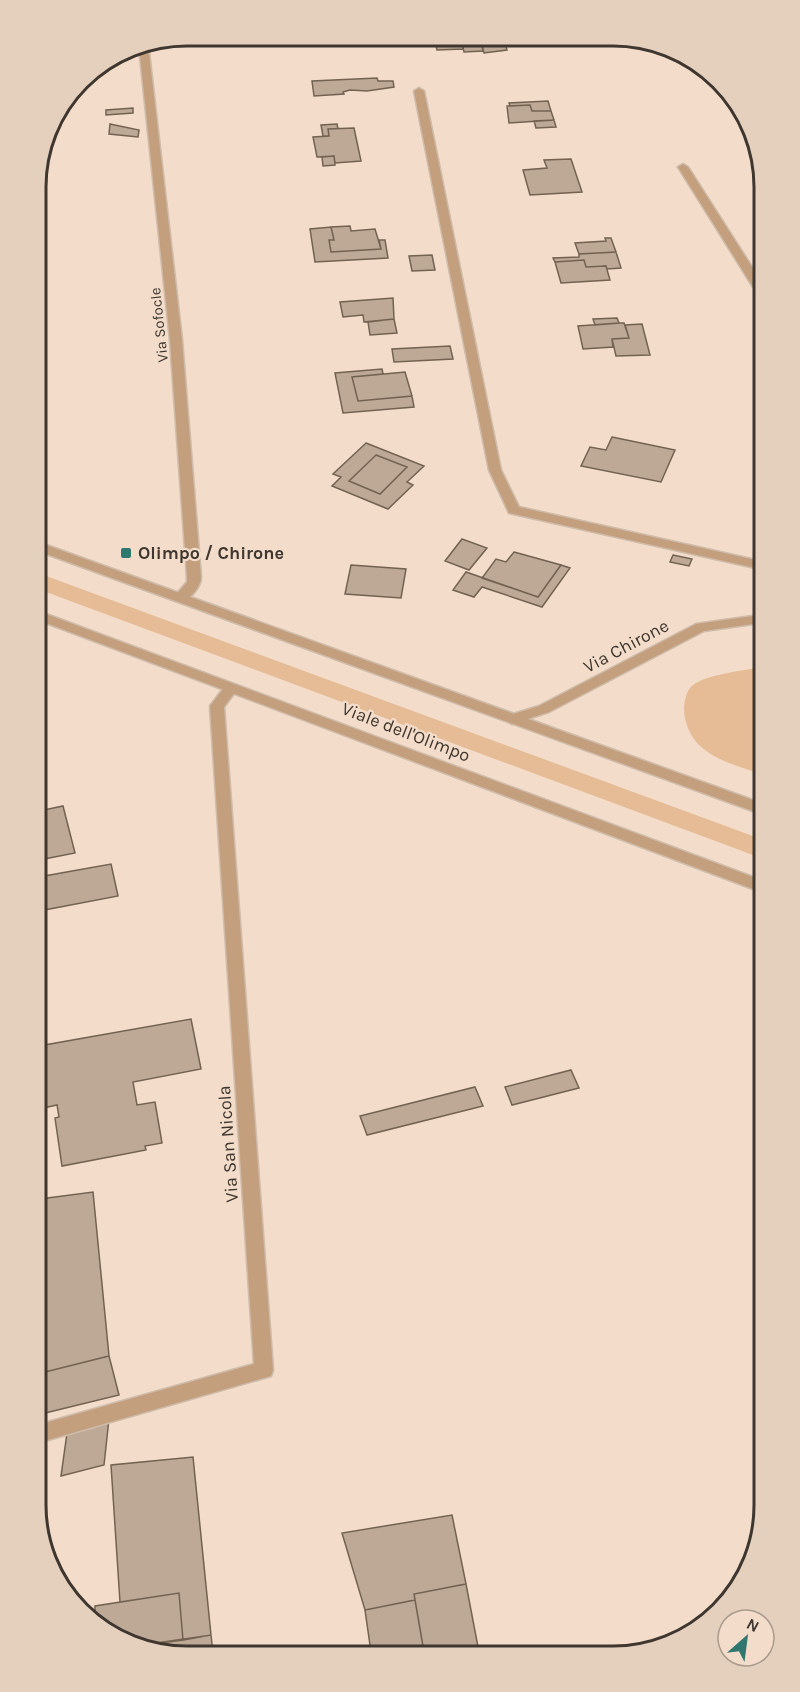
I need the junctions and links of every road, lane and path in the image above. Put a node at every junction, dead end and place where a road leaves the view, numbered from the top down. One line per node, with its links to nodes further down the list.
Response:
1 (145, 53): 7 (street, Via Sofocle)
2 (419, 91): 6 (street)
3 (683, 167): 4 (street)
4 (754, 279)
5 (47, 549): 7 (street)
6 (754, 564)
7 (180, 597): 11 (street)
8 (47, 618): 10 (street, Viale dell'Olimpo)
9 (754, 620): 11 (street, Via Chirone)
10 (231, 688): 13 (street, Viale dell'Olimpo); 14 (street, Via San Nicola)
11 (512, 719): 12 (street)
12 (754, 806)
13 (753, 883)
14 (46, 1432)

